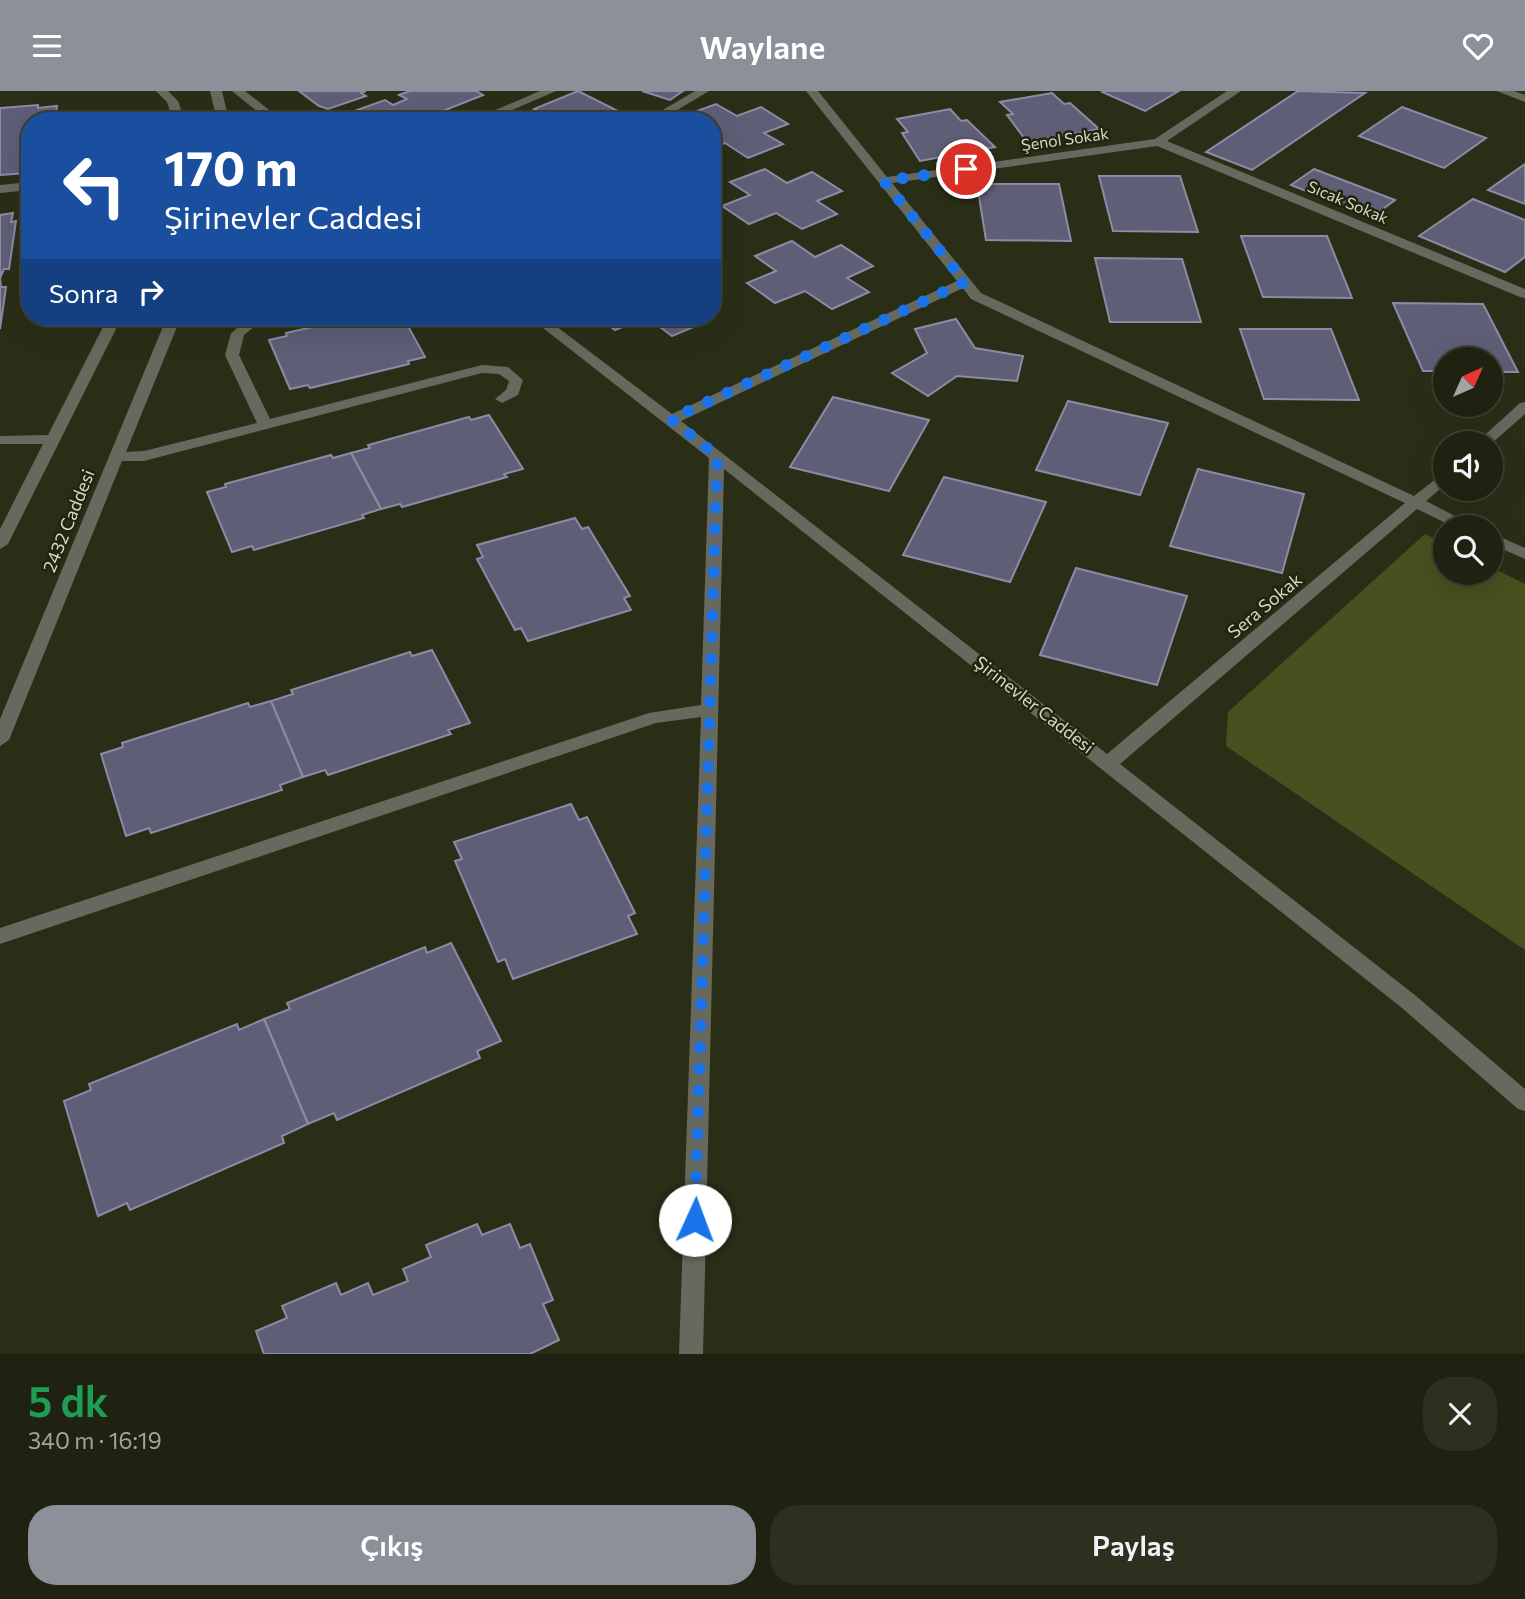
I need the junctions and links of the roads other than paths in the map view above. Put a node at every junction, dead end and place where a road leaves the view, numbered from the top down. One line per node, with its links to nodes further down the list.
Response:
1 (162, 91): 10 (street)
2 (216, 91): 11 (street)
3 (238, 91): 12 (street)
4 (505, 91): 9 (street)
5 (550, 91): 9 (street)
6 (703, 91): 14 (street)
7 (812, 91): 16 (street)
8 (1235, 91): 15 (street, Şenol Sokak)
9 (526, 101): 13 (street)
10 (176, 112)
11 (221, 112)
12 (265, 112)
13 (498, 112)
14 (666, 112)
15 (1158, 142): 16 (street, Şenol Sokak); 20 (street, Sıcak Sokak)
16 (884, 181): 19 (street)
17 (21, 187): 18 (street)
18 (0, 189)
19 (965, 282): 27 (street); 35 (street)
20 (1525, 294)
21 (110, 326): 30 (street)
22 (170, 326): 33 (street, 2432 Caddesi)
23 (247, 326): 28 (street)
24 (549, 326): 27 (street, Şirinevler Caddesi)
25 (502, 399): 28 (street)
26 (1525, 406): 29 (street)
27 (671, 419): 32 (street, Şirinevler Caddesi)
28 (265, 425): 33 (street)
29 (1497, 431)
30 (53, 439): 31 (street); 37 (street)
31 (0, 440)
32 (717, 456): 40 (street); 42 (street, Şirinevler Caddesi)
33 (116, 457): 41 (street, 2432 Caddesi)
34 (1433, 488): 35 (street, Sera Sokak)
35 (1417, 502): 36 (street); 42 (street, Sera Sokak)
36 (1444, 515)
37 (0, 544)
38 (1503, 544): 39 (street)
39 (1525, 555)
40 (710, 710): 43 (street); 45 (street)
41 (0, 740)
42 (1108, 764): 44 (street, Şirinevler Caddesi)
43 (0, 936)
44 (1525, 1102)
45 (691, 1354)

